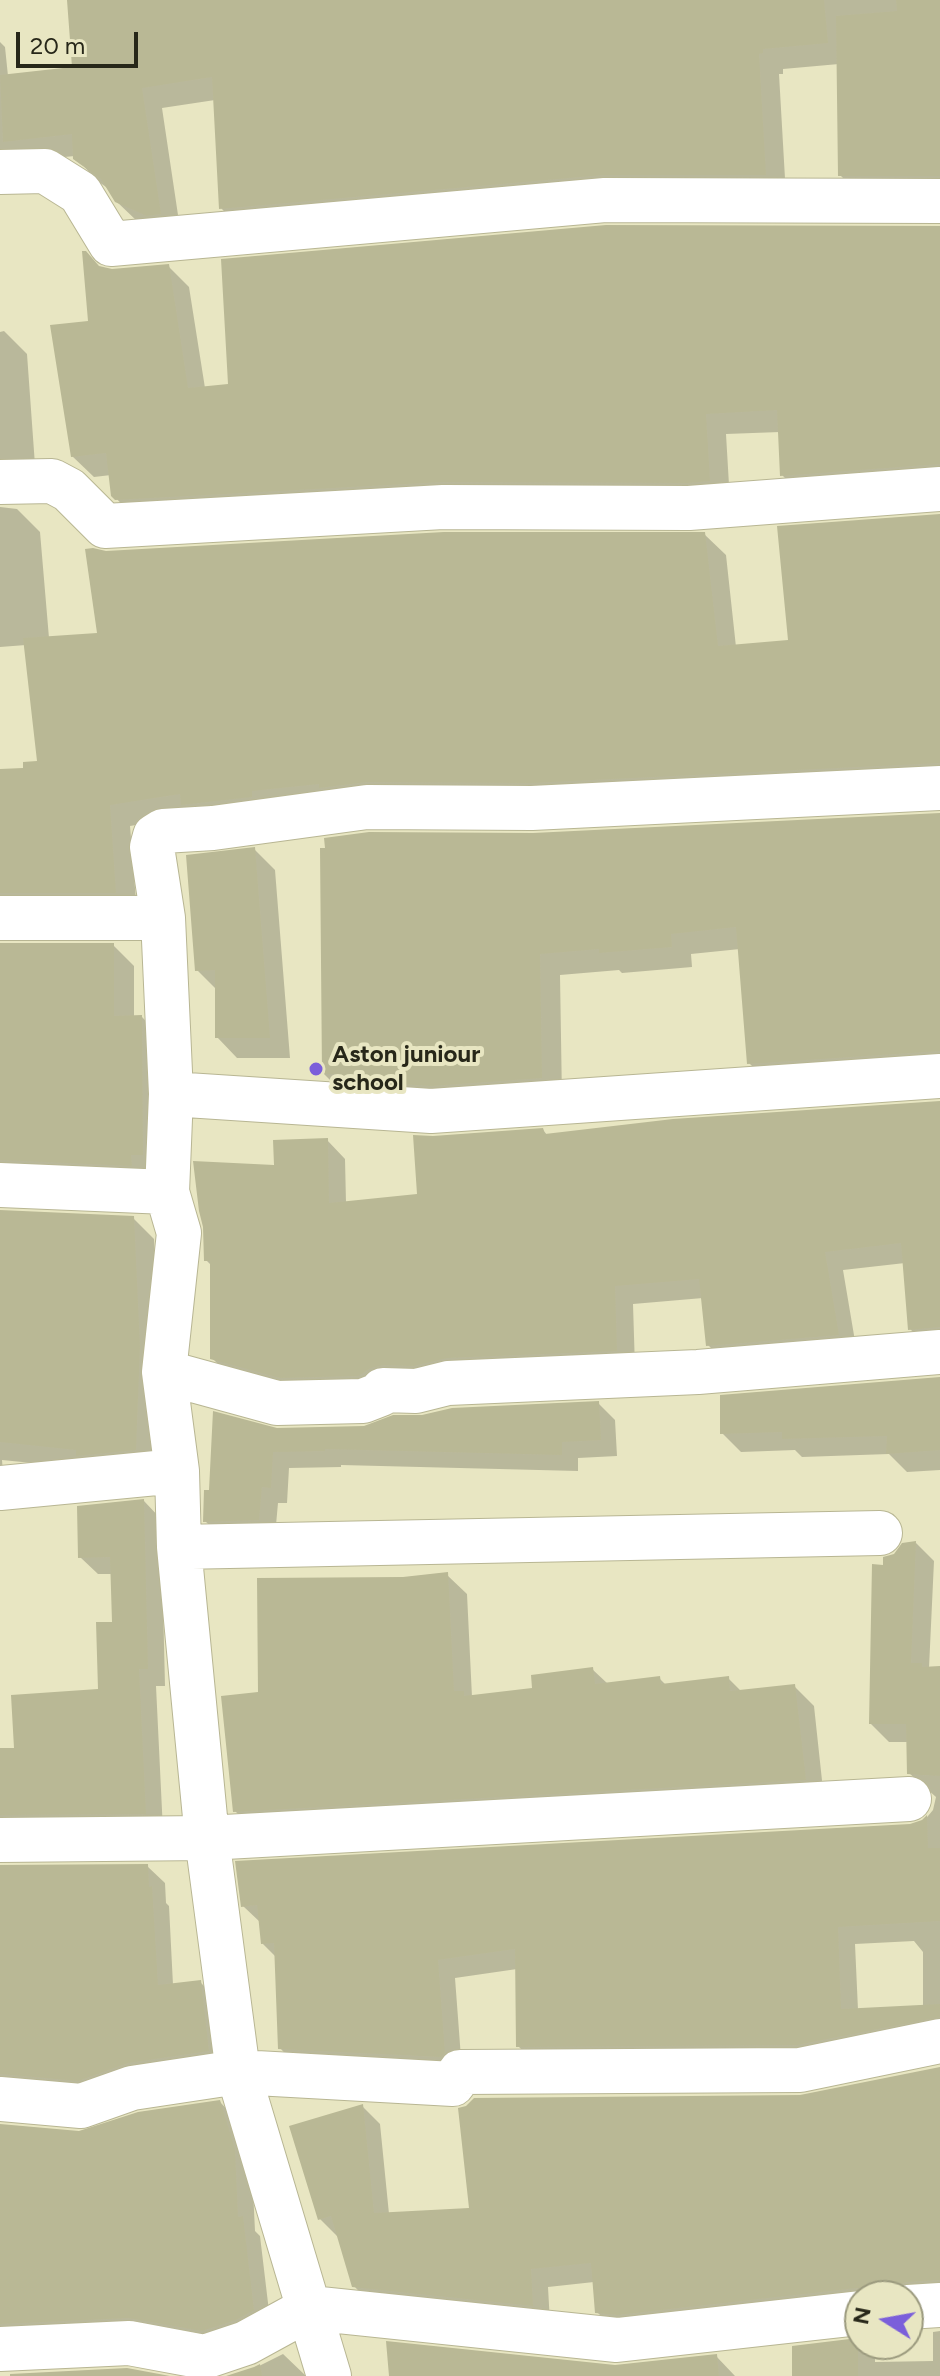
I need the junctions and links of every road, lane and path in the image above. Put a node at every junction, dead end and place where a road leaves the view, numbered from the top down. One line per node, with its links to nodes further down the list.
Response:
1 (0, 172): 2 (street)
2 (940, 201)
3 (0, 482): 4 (street)
4 (940, 489)
5 (940, 788): 7 (street)
6 (0, 918): 7 (street)
7 (163, 918): 9 (street)
8 (940, 1076): 9 (street)
9 (171, 1094): 11 (street)
10 (0, 1185): 11 (street)
11 (167, 1192): 13 (street)
12 (940, 1352): 13 (street)
13 (164, 1372): 14 (street)
14 (177, 1471): 15 (street); 17 (street)
15 (0, 1488)
16 (880, 1533): 17 (street)
17 (179, 1547): 19 (street)
18 (909, 1799): 19 (street)
19 (207, 1838): 20 (street); 22 (street)
20 (0, 1840)
21 (940, 2041): 22 (street)
22 (238, 2072): 23 (street); 24 (street)
23 (0, 2099)
24 (310, 2308): 25 (street); 26 (street); 27 (street)
25 (844, 2315)
26 (0, 2349)
27 (329, 2376)

